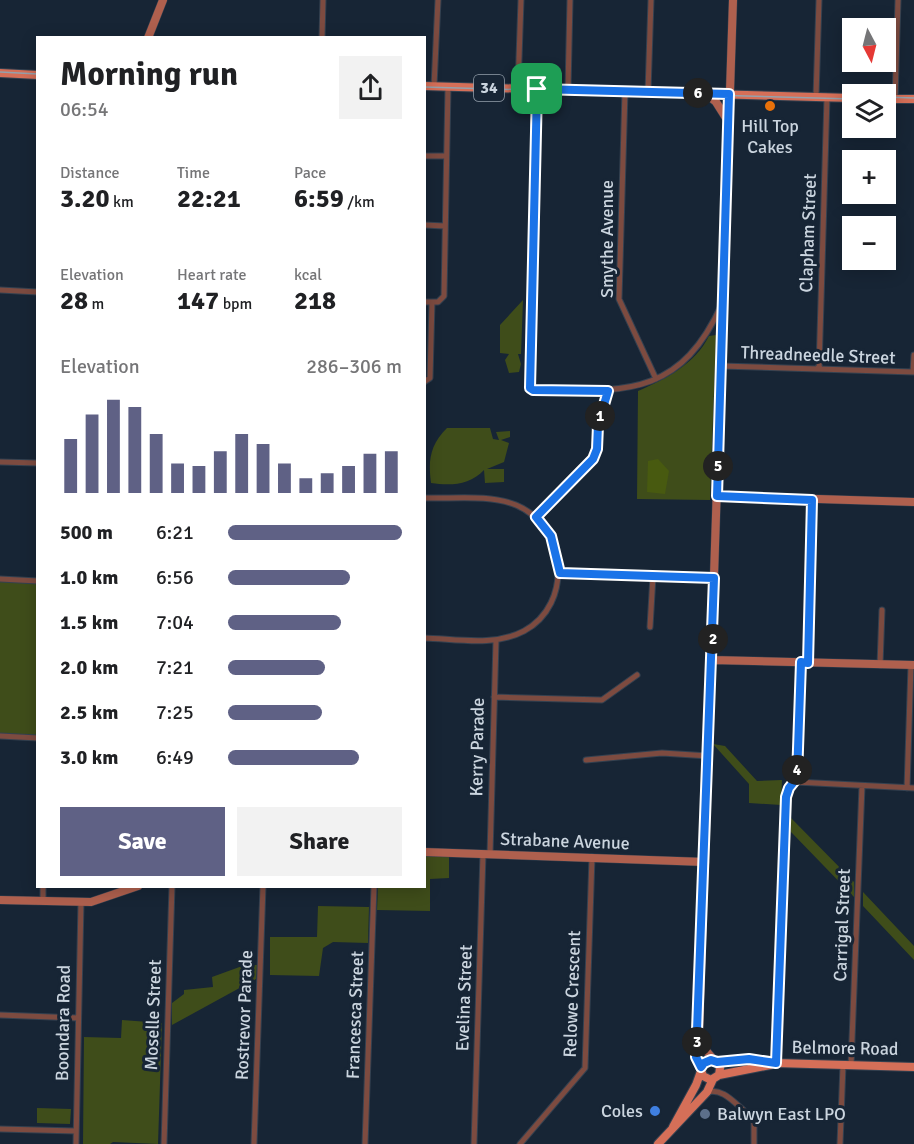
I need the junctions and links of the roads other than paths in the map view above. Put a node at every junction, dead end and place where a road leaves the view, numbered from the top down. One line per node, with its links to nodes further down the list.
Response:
1 (163, 0): 10 (main road)
2 (323, 0): 11 (street)
3 (438, 0): 16 (street)
4 (520, 0): 18 (street)
5 (570, 0): 20 (street)
6 (651, 0): 22 (street)
7 (733, 0): 24 (main road)
8 (819, 0): 25 (street)
9 (898, 0): 14 (street)
10 (149, 36)
11 (322, 36)
12 (0, 73): 13 (main road)
13 (36, 75)
14 (895, 84)
15 (426, 86): 16 (main road, 34)
16 (434, 86): 17 (main road, 34)
17 (448, 87): 18 (main road, 34); 32 (street)
18 (518, 88): 19 (main road, 34)
19 (537, 89): 20 (main road, 34); 48 (street)
20 (568, 89): 21 (main road, 34)
21 (625, 91): 22 (main road, 34); 46 (street, Smythe Avenue)
22 (648, 92): 23 (main road, 34)
23 (705, 93): 24 (main road, 34); 30 (main road)
24 (729, 94): 25 (main road, 34); 30 (main road)
25 (816, 97): 26 (main road, 34)
26 (827, 97): 27 (main road, 34); 44 (street, Clapham Street)
27 (842, 98)
28 (896, 99): 29 (main road)
29 (914, 99)
30 (729, 123): 37 (main road)
31 (426, 156): 32 (street)
32 (446, 156): 34 (street)
33 (426, 225): 34 (street)
34 (445, 226): 39 (street)
35 (0, 290): 36 (street)
36 (36, 292)
37 (724, 300): 40 (street); 41 (main road)
38 (426, 302): 39 (street)
39 (432, 302): 47 (street)
40 (705, 334): 41 (street); 46 (street)
41 (722, 340): 43 (main road)
42 (914, 355): 45 (street)
43 (721, 366): 44 (street, Threadneedle Street); 51 (main road)
44 (819, 369): 45 (street, Threadneedle Street)
45 (914, 372)
46 (656, 379): 48 (street)
47 (427, 382)
48 (608, 391): 55 (street)
49 (0, 462): 50 (street)
50 (36, 464)
51 (717, 496): 53 (main road); 58 (main road)
52 (426, 498): 55 (street)
53 (812, 500): 54 (main road); 66 (street)
54 (914, 502)
55 (536, 517): 56 (street)
56 (560, 573): 57 (street); 64 (street)
57 (653, 576): 58 (street); 62 (street)
58 (714, 578): 65 (main road)
59 (0, 579): 60 (street)
60 (36, 581)
61 (882, 610): 67 (street)
62 (650, 627)
63 (426, 638): 64 (street)
64 (496, 641): 70 (street, Kerry Parade)
65 (712, 660): 66 (main road); 73 (main road)
66 (805, 662): 67 (main road); 75 (street)
67 (880, 664): 68 (main road)
68 (912, 665): 77 (street)
69 (637, 675): 70 (street)
70 (494, 697): 80 (street, Kerry Parade)
71 (0, 736): 72 (street)
72 (36, 738)
73 (709, 756): 74 (street); 82 (main road)
74 (586, 760)
75 (796, 782): 76 (street); 95 (street)
76 (862, 786): 77 (street); 96 (street, Carrigal Street)
77 (907, 788): 78 (street)
78 (914, 788)
79 (426, 852): 80 (main road, Strabane Avenue)
80 (486, 854): 81 (main road, Strabane Avenue); 109 (street, Evelina Street)
81 (592, 857): 82 (main road, Strabane Avenue); 110 (street, Relowe Crescent)
82 (705, 862): 93 (main road)
83 (44, 888): 89 (street)
84 (132, 888): 90 (main road)
85 (172, 888): 106 (street, Moselle Street)
86 (263, 888): 107 (street, Rostrevor Parade)
87 (374, 888): 108 (street, Francesca Street)
88 (0, 900): 89 (main road)
89 (43, 901): 90 (main road)
90 (81, 902): 92 (street, Boondara Road)
91 (0, 1015): 92 (street)
92 (78, 1018): 104 (street, Boondara Road)
93 (699, 1031): 94 (main road); 98 (main road)
94 (715, 1061): 95 (main road, Belmore Road); 98 (main road, Belmore Road); 99 (main road)
95 (776, 1063): 96 (main road, Belmore Road); 99 (main road, Belmore Road)
96 (847, 1065): 97 (main road, Belmore Road); 113 (street, Carrigal Street)
97 (914, 1066)
98 (701, 1069): 99 (main road); 102 (main road)
99 (716, 1077): 100 (main road); 101 (street)
100 (706, 1092): 101 (street); 102 (main road)
101 (725, 1094): 112 (street)
102 (673, 1127): 111 (main road)
103 (0, 1129): 104 (street)
104 (76, 1131): 105 (street, Boondara Road)
105 (76, 1144)
106 (164, 1144)
107 (254, 1144)
108 (365, 1144)
109 (474, 1144)
110 (520, 1144)
111 (658, 1144)
112 (754, 1144)
113 (840, 1144)

